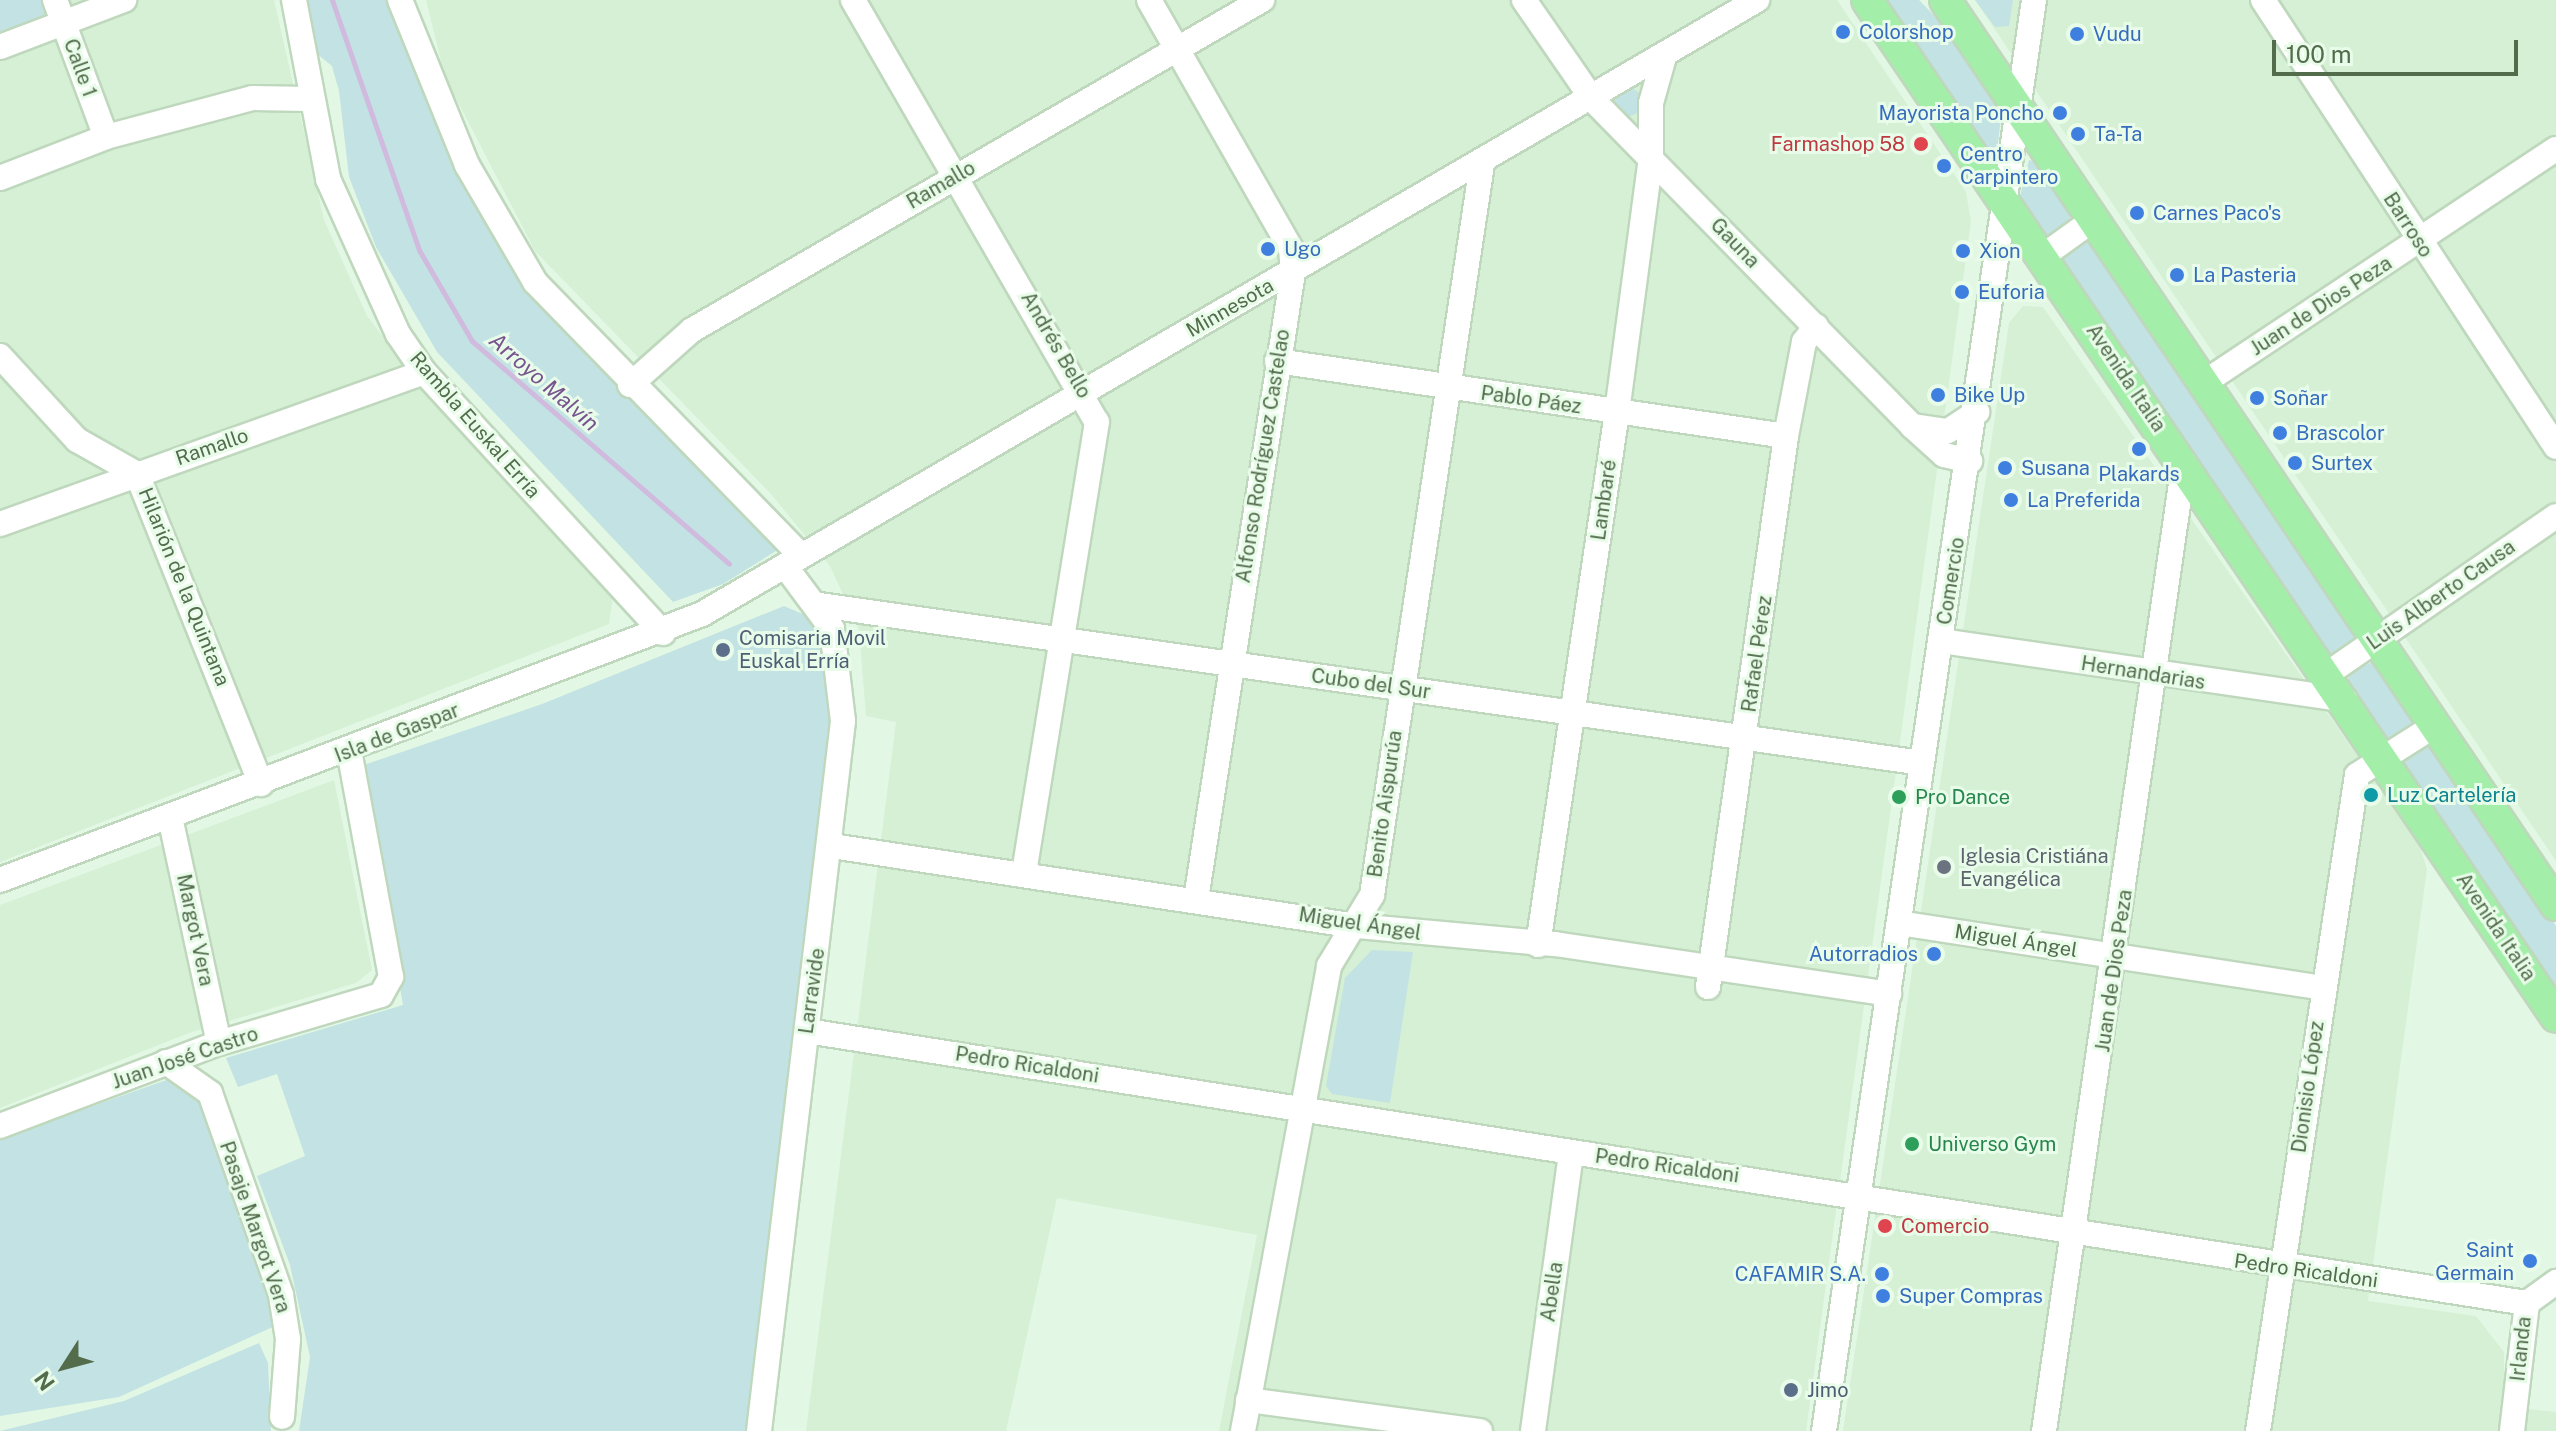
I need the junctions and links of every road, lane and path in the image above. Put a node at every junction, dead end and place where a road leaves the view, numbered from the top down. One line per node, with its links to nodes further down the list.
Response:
1 (124, 0): 14 (street)
2 (294, 0): 19 (street, Rambla Euskal Erría)
3 (400, 0): 38 (street)
4 (853, 0): 26 (street, Andrés Bello)
5 (1149, 0): 17 (street, Alfonso Rodríguez Castelao)
6 (1262, 0): 17 (street, Ramallo)
7 (1524, 0): 20 (street, Gauna)
8 (1757, 0): 18 (street, Minnesota)
9 (1867, 0): 28 (main road, Avenida Italia)
10 (1927, 0): 15 (main road)
11 (1945, 0): 15 (main road)
12 (2034, 0): 21 (street, Comercio)
13 (2263, 0): 30 (street, Barroso)
14 (60, 11): 16 (street); 22 (street, Calle 1)
15 (1971, 37): 21 (main road)
16 (0, 47)
17 (1178, 49): 26 (street, Ramallo); 32 (street, Alfonso Rodríguez Castelao)
18 (1664, 57): 20 (street, Minnesota); 24 (street, Lambaré)
19 (308, 99): 22 (street); 36 (street, Rambla Euskal Erría)
20 (1593, 100): 24 (street, Gauna); 25 (street, Minnesota)
21 (2019, 110): 28 (street, Comercio); 29 (main road)
22 (106, 137): 27 (street)
23 (2556, 149): 30 (street, Juan de Dios Peza)
24 (1651, 156): 33 (street, Gauna); 41 (street, Lambaré)
25 (1482, 164): 32 (street, Minnesota); 39 (street, Benito Aispurúa)
26 (956, 176): 38 (street, Ramallo); 40 (street, Andrés Bello)
27 (0, 178)
28 (2006, 203): 31 (main road, Avenida Italia); 42 (street, Comercio)
29 (2093, 220): 31 (street); 37 (main road)
30 (2419, 242): 37 (street, Juan de Dios Peza); 45 (street, Barroso)
31 (2043, 256): 47 (main road, Avenida Italia)
32 (1293, 272): 35 (street, Alfonso Rodríguez Castelao); 40 (street, Minnesota)
33 (1816, 326): 43 (street, Gauna); 44 (street, Rafael Pérez)
34 (0, 356): 48 (street, Hilarión de la Quintana)
35 (1277, 361): 39 (street, Pablo Páez); 57 (street, Alfonso Rodríguez Castelao)
36 (424, 372): 48 (street, Ramallo); 53 (street, Rambla Euskal Erría)
37 (2205, 382): 55 (main road)
38 (630, 385): 51 (street)
39 (1448, 387): 41 (street, Pablo Páez); 60 (street, Benito Aispurúa)
40 (1084, 393): 51 (street, Minnesota); 54 (street, Andrés Bello)
41 (1617, 412): 44 (street, Pablo Páez); 62 (street, Lambaré)
42 (1977, 412): 43 (street); 46 (street, Comercio)
43 (1912, 426): 46 (street, Gauna)
44 (1786, 436): 64 (street, Rafael Pérez)
45 (2556, 447)
46 (1970, 461): 56 (street, Comercio)
47 (2184, 463): 58 (main road, Avenida Italia); 59 (street, Juan de Dios Peza)
48 (137, 474): 50 (street, Ramallo); 68 (street, Hilarión de la Quintana)
49 (2556, 516): 55 (street, Luis Alberto Causa)
50 (0, 524)
51 (793, 561): 52 (street, Larravide); 53 (street, Isla de Gaspar)
52 (820, 605): 54 (street, Cubo del Sur); 70 (street, Larravide)
53 (663, 633): 65 (street, Isla de Gaspar)
54 (1062, 637): 57 (street, Cubo del Sur); 71 (street, Andrés Bello)
55 (2377, 640): 58 (street, Luis Alberto Causa); 63 (main road)
56 (1942, 641): 59 (street, Hernandarias); 67 (street, Comercio)
57 (1232, 666): 60 (street, Cubo del Sur); 73 (street, Alfonso Rodríguez Castelao)
58 (2327, 674): 61 (main road, Avenida Italia)
59 (2152, 675): 61 (street, Hernandarias); 78 (street, Juan de Dios Peza)
60 (1402, 687): 62 (street, Cubo del Sur); 76 (street, Benito Aispurúa)
61 (2345, 700): 66 (main road, Avenida Italia)
62 (1574, 715): 64 (street, Cubo del Sur); 77 (street, Lambaré)
63 (2434, 726): 66 (street); 74 (main road)
64 (1746, 740): 67 (street, Cubo del Sur); 79 (street, Rafael Pérez)
65 (349, 751): 68 (street, Isla de Gaspar); 84 (street, Juan José Castro)
66 (2384, 758): 80 (street, Dionisio López); 82 (main road, Avenida Italia)
67 (1922, 763): 75 (street, Comercio)
68 (261, 784): 69 (street, Isla de Gaspar)
69 (170, 817): 72 (street, Isla de Gaspar); 84 (street, Margot Vera)
70 (832, 846): 71 (street, Miguel Ángel); 83 (street, Larravide)
71 (1024, 873): 73 (street, Miguel Ángel)
72 (0, 880)
73 (1196, 899): 76 (street, Miguel Ángel)
74 (2556, 905)
75 (1899, 923): 78 (street, Miguel Ángel); 81 (street, Comercio)
76 (1356, 926): 77 (street, Miguel Ángel); 86 (street, Benito Aispurúa)
77 (1538, 945): 79 (street, Miguel Ángel)
78 (2117, 957): 80 (street, Miguel Ángel); 90 (street, Juan de Dios Peza)
79 (1709, 976): 81 (street, Miguel Ángel)
80 (2322, 988): 91 (street, Dionisio López)
81 (1889, 994): 89 (street, Comercio)
82 (2556, 1017)
83 (807, 1031): 86 (street, Pedro Ricaldoni); 96 (street, Larravide)
84 (219, 1043): 85 (street, Juan José Castro)
85 (166, 1062): 87 (street, Juan José Castro); 95 (street, Pasaje Margot Vera)
86 (1302, 1108): 88 (street, Pedro Ricaldoni); 94 (street, Benito Aispurúa)
87 (0, 1126)
88 (1571, 1153): 89 (street, Pedro Ricaldoni); 99 (street, Abella)
89 (1859, 1197): 90 (street, Pedro Ricaldoni); 100 (street, Comercio)
90 (2074, 1236): 91 (street, Pedro Ricaldoni); 101 (street, Juan de Dios Peza)
91 (2281, 1267): 93 (street, Pedro Ricaldoni); 102 (street, Dionisio López)
92 (2556, 1282): 93 (street, Irlanda)
93 (2527, 1303): 103 (street, Irlanda)
94 (1248, 1400): 97 (street, Benito Aispurúa); 98 (street)
95 (282, 1417)
96 (759, 1431)
97 (1243, 1431)
98 (1480, 1431)
99 (1533, 1431)
100 (1824, 1431)
101 (2044, 1431)
102 (2258, 1431)
103 (2512, 1431)

